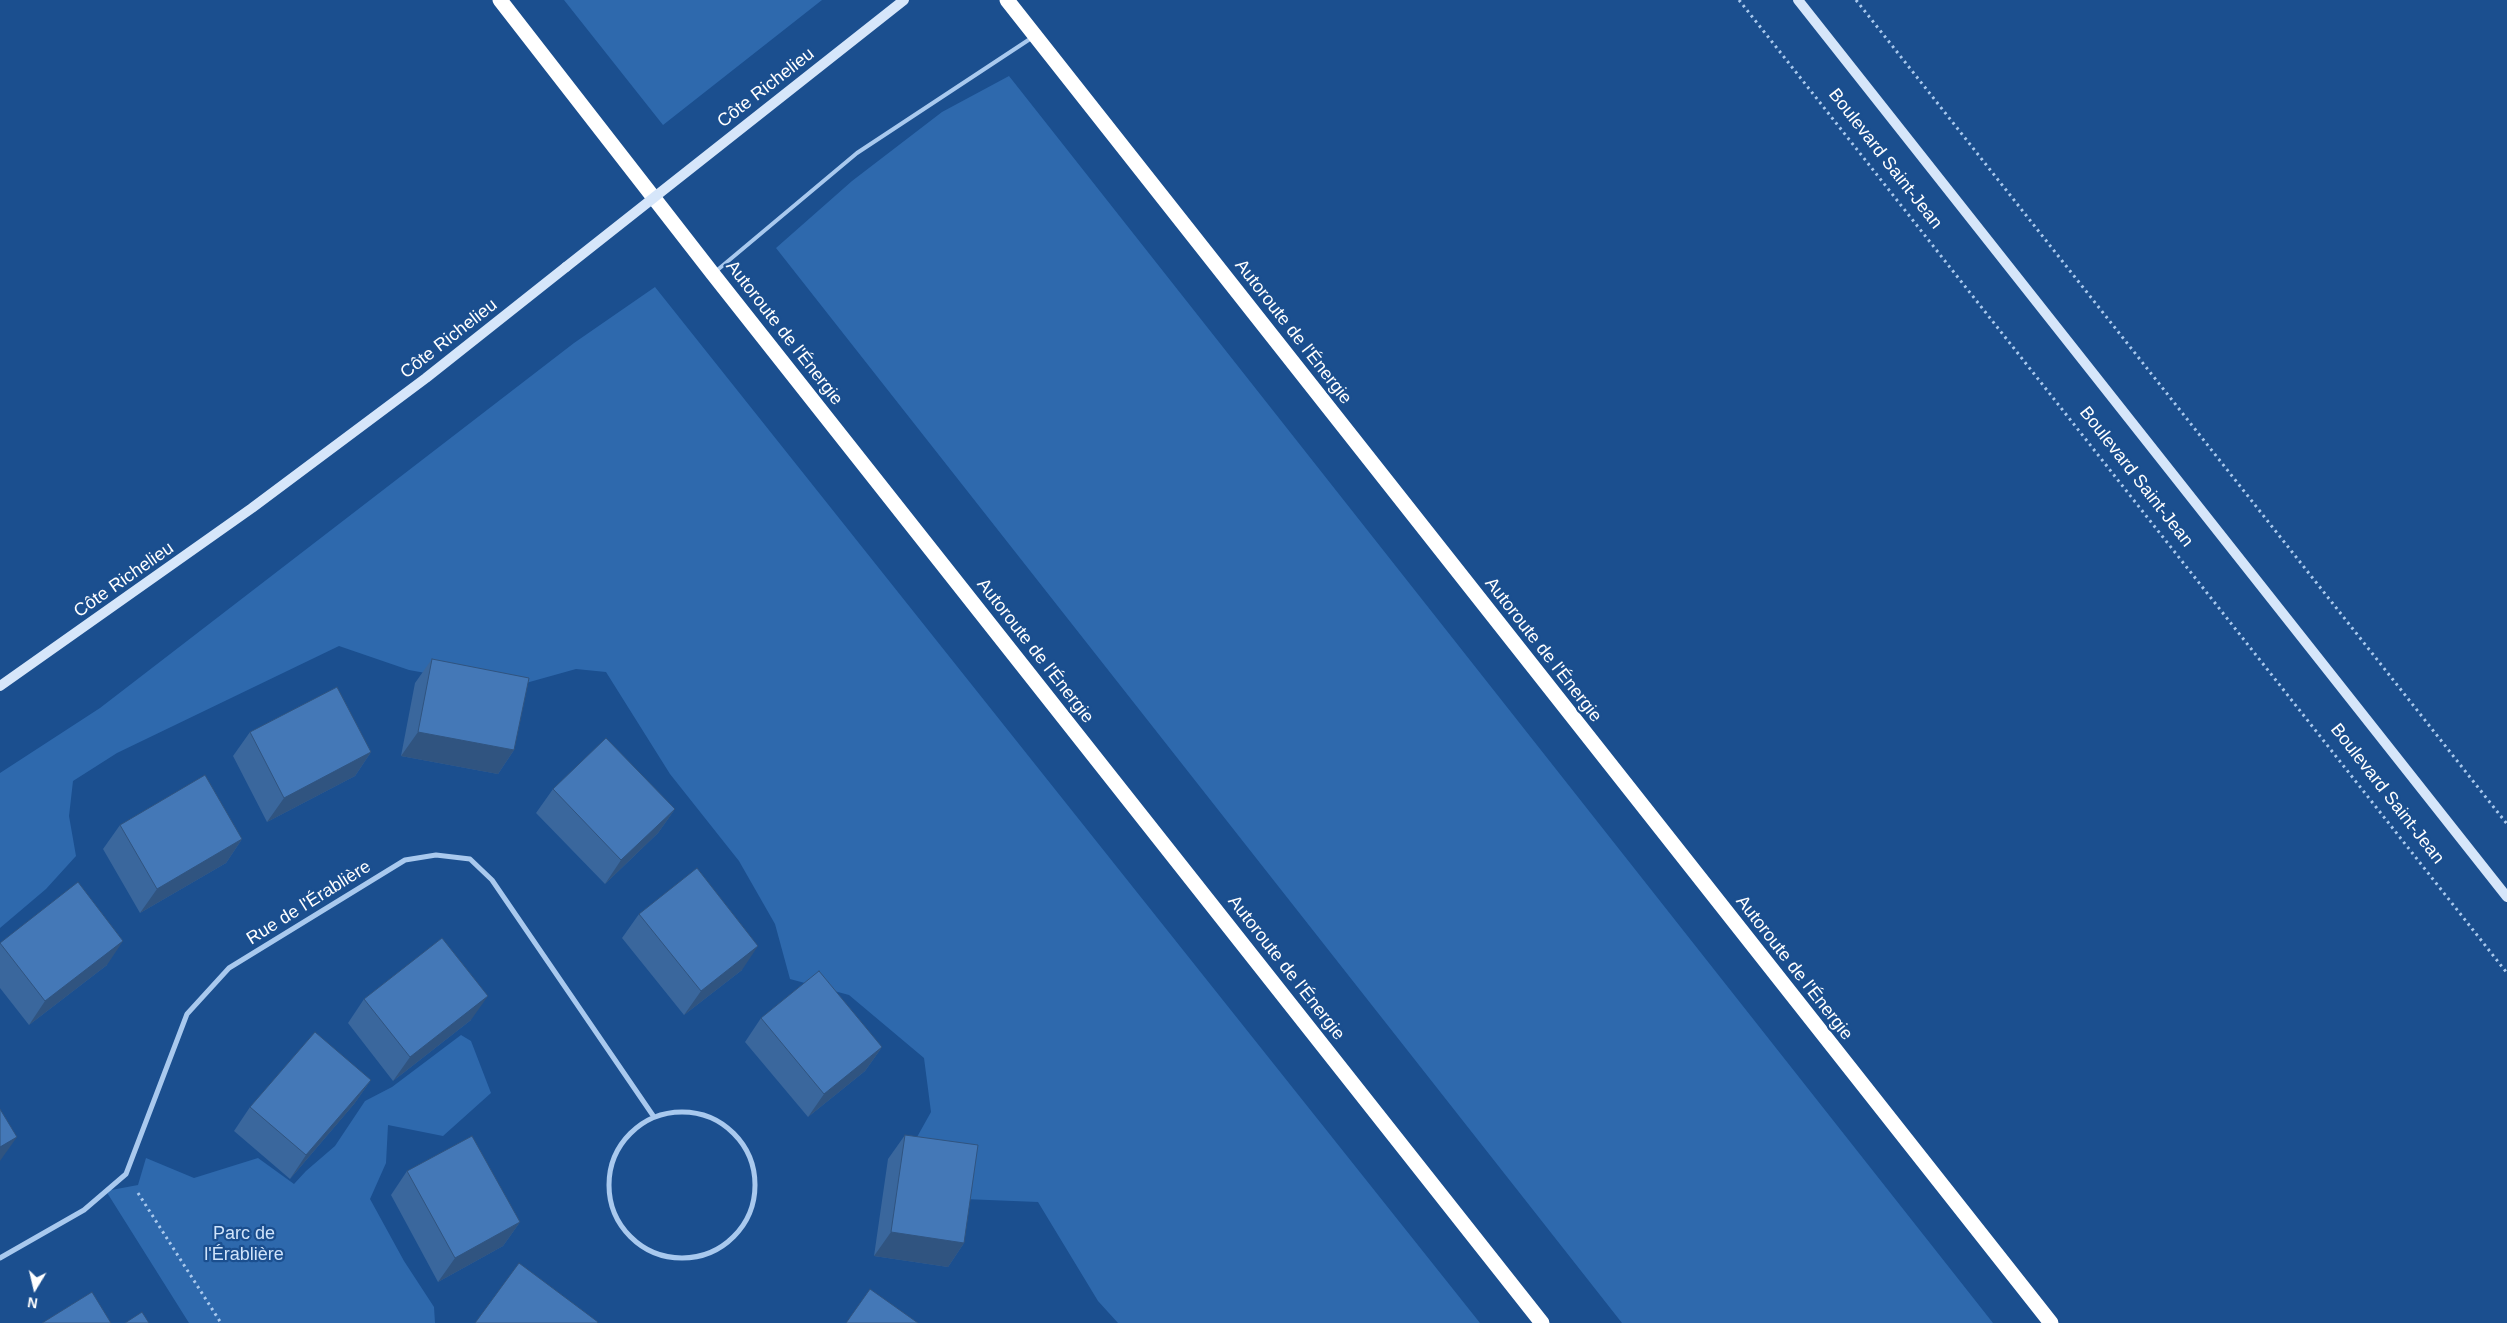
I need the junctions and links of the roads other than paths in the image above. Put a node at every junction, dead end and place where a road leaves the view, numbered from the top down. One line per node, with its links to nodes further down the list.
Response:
1 (500, 0): 6 (highway, Autoroute de l'Énergie)
2 (904, 0): 7 (street, Côte Richelieu, bridge)
3 (1007, 0): 5 (highway, Autoroute de l'Énergie)
4 (1798, 0): 8 (street, Boulevard Saint-Jean)
5 (1035, 36): 6 (lane); 12 (highway, Autoroute de l'Énergie)
6 (713, 274): 11 (highway, Autoroute de l'Énergie)
7 (0, 686)
8 (2507, 897)
9 (654, 1116): 9 (street); 10 (street, Rue de l'Érablière)
10 (0, 1258)
11 (1542, 1323)
12 (2050, 1323)

